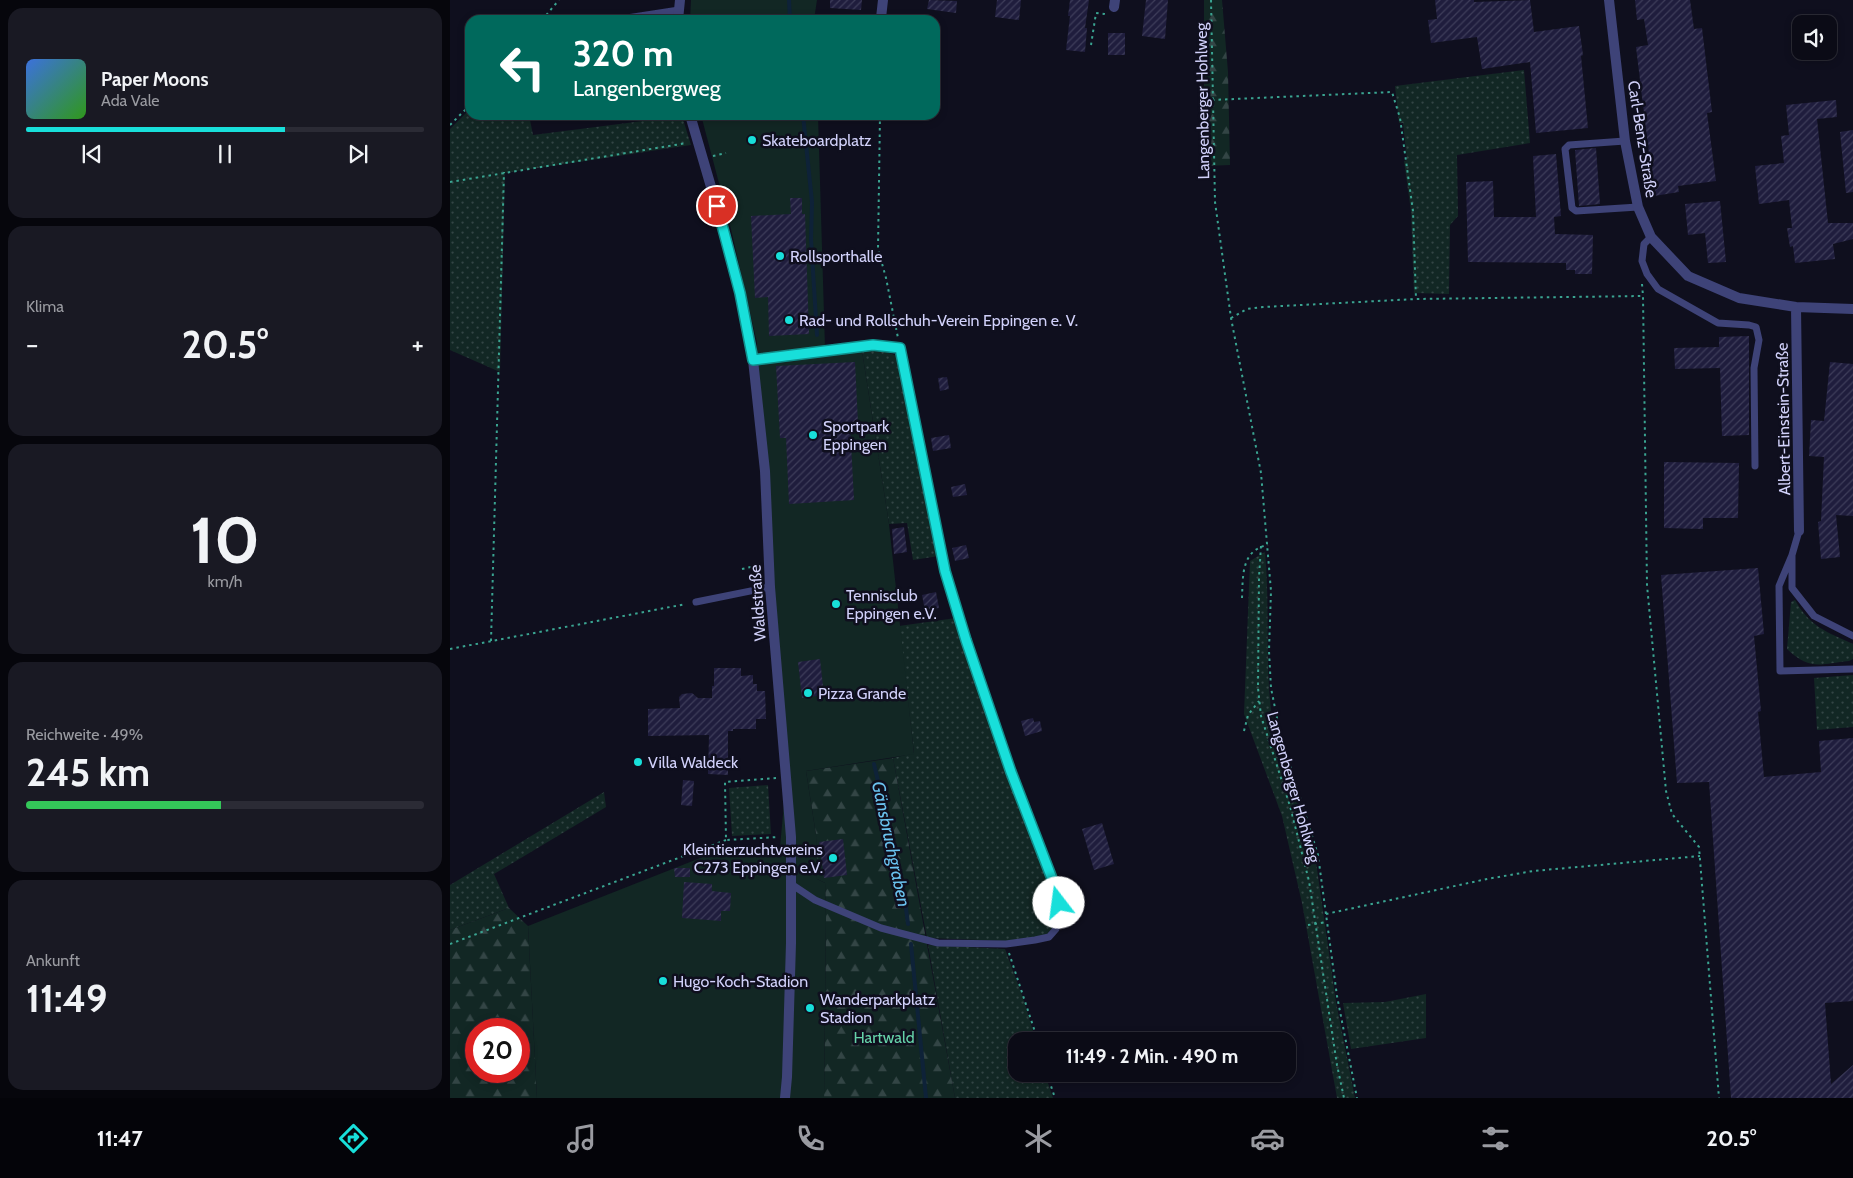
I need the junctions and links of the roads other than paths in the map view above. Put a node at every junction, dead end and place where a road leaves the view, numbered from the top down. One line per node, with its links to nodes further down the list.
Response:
1 (883, 0): 5 (street)
2 (1609, 0): 7 (street, Carl-Benz-Straße)
3 (679, 10): 4 (lane)
4 (646, 15)
5 (881, 15)
6 (692, 120): 12 (street, Waldstraße)
7 (1625, 142): 8 (street, Carl-Benz-Straße); 8 (lane)
8 (1638, 207): 9 (street, Carl-Benz-Straße)
9 (1651, 237): 10 (street, Carl-Benz-Straße); 13 (lane)
10 (1796, 307): 11 (street, Carl-Benz-Straße); 14 (street, Albert-Einstein-Straße)
11 (1853, 309)
12 (753, 360): 16 (street, Waldstraße); 20 (lane)
13 (1755, 466)
14 (1799, 531): 15 (lane)
15 (1792, 555): 18 (lane); 19 (lane)
16 (770, 587): 17 (lane); 20 (street, Waldstraße)
17 (696, 602)
18 (1853, 636)
19 (1853, 669)
20 (790, 884): 21 (street, Waldstraße)
21 (785, 1098)

